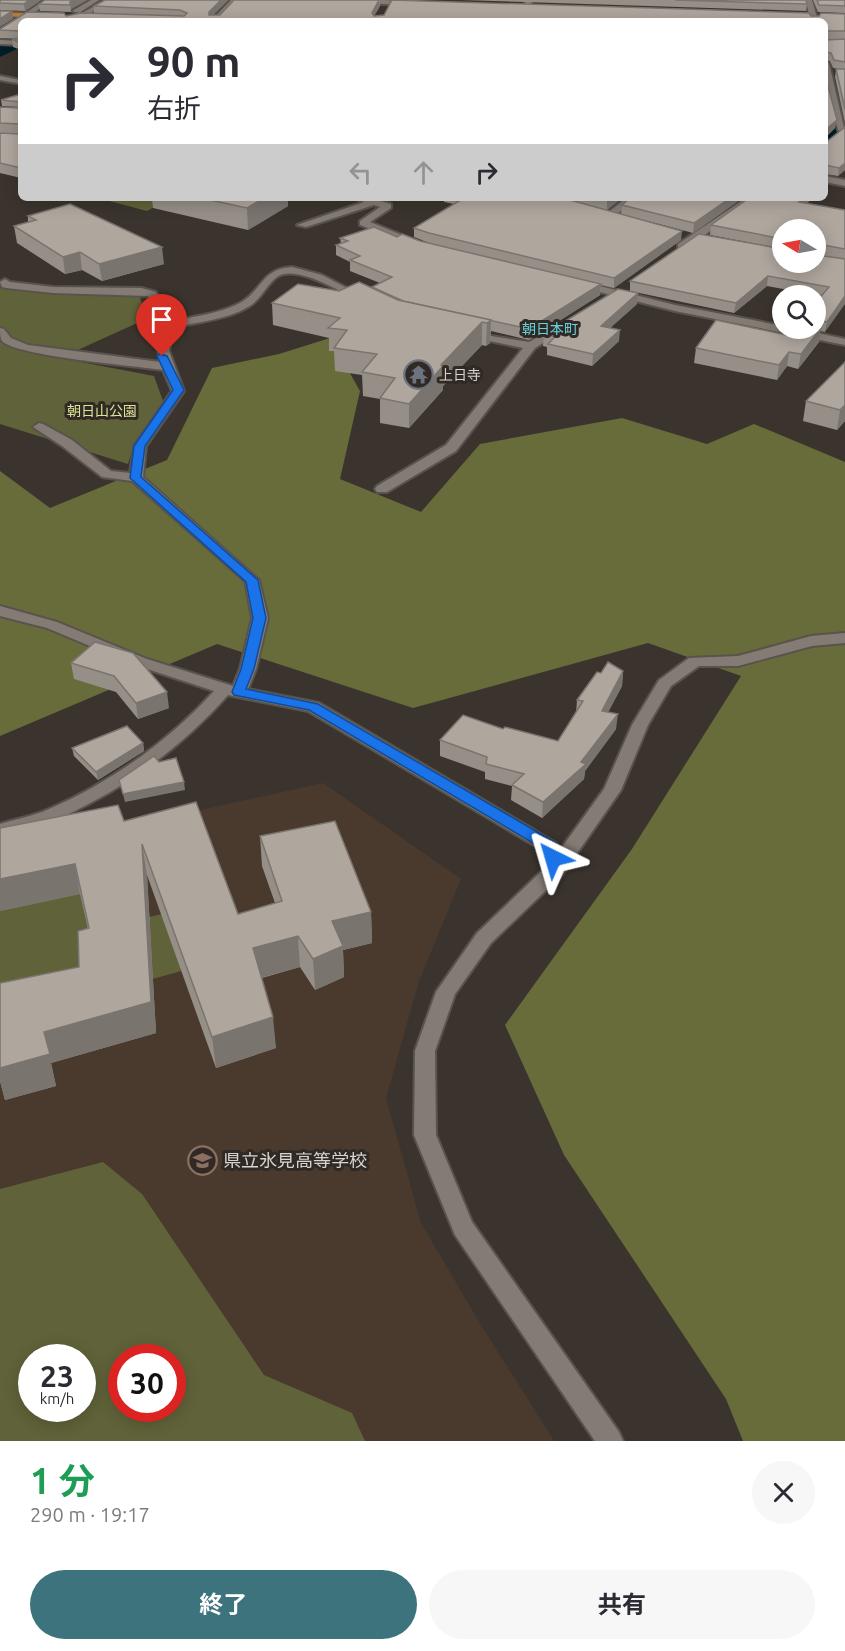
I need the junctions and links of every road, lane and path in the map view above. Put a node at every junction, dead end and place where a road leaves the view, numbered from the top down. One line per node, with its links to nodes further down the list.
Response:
1 (50, 0): 14 (street)
2 (96, 0): 18 (street)
3 (111, 0): 18 (street)
4 (235, 0): 21 (street)
5 (324, 0): 7 (street)
6 (809, 0): 23 (street)
7 (389, 1): 8 (street); 12 (street)
8 (423, 4)
9 (528, 4): 10 (street); 11 (street)
10 (515, 7)
11 (538, 8)
12 (383, 12)
13 (0, 14): 14 (highway)
14 (25, 15): 17 (highway); 19 (street)
15 (801, 16): 22 (street)
16 (824, 16): 24 (street)
17 (56, 17)
18 (73, 17): 20 (highway)
19 (21, 18)
20 (100, 18)
21 (218, 18)
22 (809, 18)
23 (813, 18)
24 (817, 18)
25 (18, 20): 26 (street)
26 (0, 33)
27 (0, 42): 28 (street)
28 (18, 43)
29 (828, 70): 32 (street)
30 (0, 78): 31 (street)
31 (18, 81)
32 (840, 128): 33 (street)
33 (834, 137)
34 (828, 180): 35 (street)
35 (845, 183)
36 (371, 201): 39 (street)
37 (629, 201): 40 (street)
38 (748, 201): 43 (street)
39 (375, 202): 41 (street); 44 (street)
40 (598, 213)
41 (302, 225)
42 (679, 235): 43 (street)
43 (699, 239): 45 (street)
44 (425, 247)
45 (674, 252)
46 (571, 282): 47 (street)
47 (621, 290): 50 (street); 55 (street)
48 (0, 298): 52 (street)
49 (370, 302): 52 (street)
50 (597, 305)
51 (569, 322): 56 (street)
52 (167, 326): 57 (street)
53 (0, 331): 57 (street)
54 (462, 332): 56 (street)
55 (845, 342)
56 (531, 346): 60 (street)
57 (168, 367): 59 (street)
58 (39, 427): 59 (street)
59 (136, 478): 63 (street)
60 (382, 489)
61 (0, 611): 63 (street)
62 (845, 638): 65 (street)
63 (231, 691): 64 (street); 65 (street)
64 (0, 830)
65 (555, 870): 66 (street)
66 (610, 1441)

